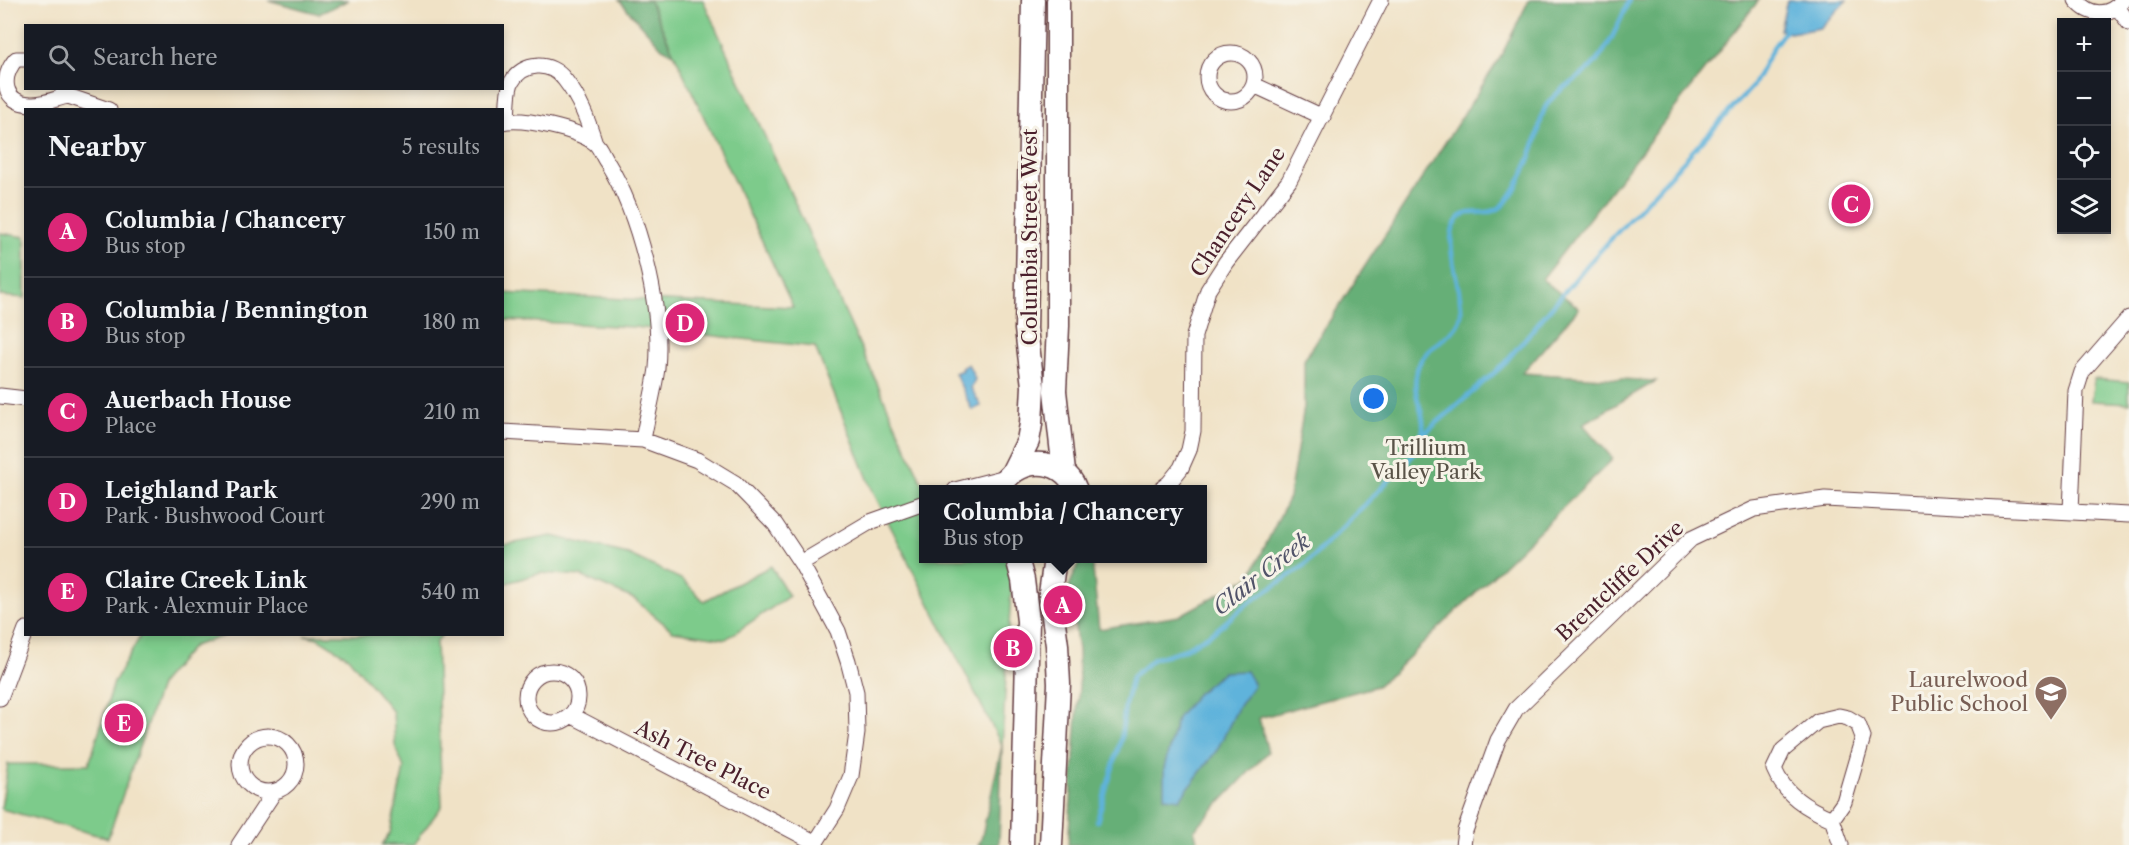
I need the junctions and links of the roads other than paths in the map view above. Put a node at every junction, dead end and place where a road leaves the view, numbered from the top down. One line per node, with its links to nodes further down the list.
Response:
1 (1033, 0): 19 (main road, Columbia Street West)
2 (1058, 0): 20 (main road, Columbia Street West)
3 (1381, 0): 11 (street, Chancery Lane)
4 (2076, 0): 5 (street)
5 (2120, 4): 6 (street)
6 (2129, 23)
7 (24, 59): 9 (street)
8 (1254, 84): 11 (street)
9 (65, 92): 10 (street)
10 (104, 108)
11 (1323, 117): 22 (street, Chancery Lane)
12 (505, 121): 13 (street); 13 (street)
13 (595, 143): 18 (street)
14 (2129, 318): 24 (street)
15 (0, 396): 16 (street)
16 (24, 399)
17 (504, 432): 18 (street)
18 (643, 440): 26 (street)
19 (1006, 479): 20 (main road); 21 (street)
20 (1074, 484)
21 (975, 485)
22 (1166, 485)
23 (919, 505): 26 (street)
24 (2072, 511): 25 (street, Brentcliffe Drive); 38 (street, Brentcliffe Drive)
25 (2129, 515)
26 (801, 563): 34 (street)
27 (1018, 563): 36 (main road)
28 (1054, 563): 37 (main road)
29 (24, 634): 30 (street)
30 (0, 698)
31 (571, 715): 34 (street, Ash Tree Place)
32 (274, 792): 35 (street)
33 (1832, 819): 33 (street); 39 (street)
34 (815, 844)
35 (239, 845)
36 (1022, 845)
37 (1051, 845)
38 (1463, 845)
39 (1841, 845)

